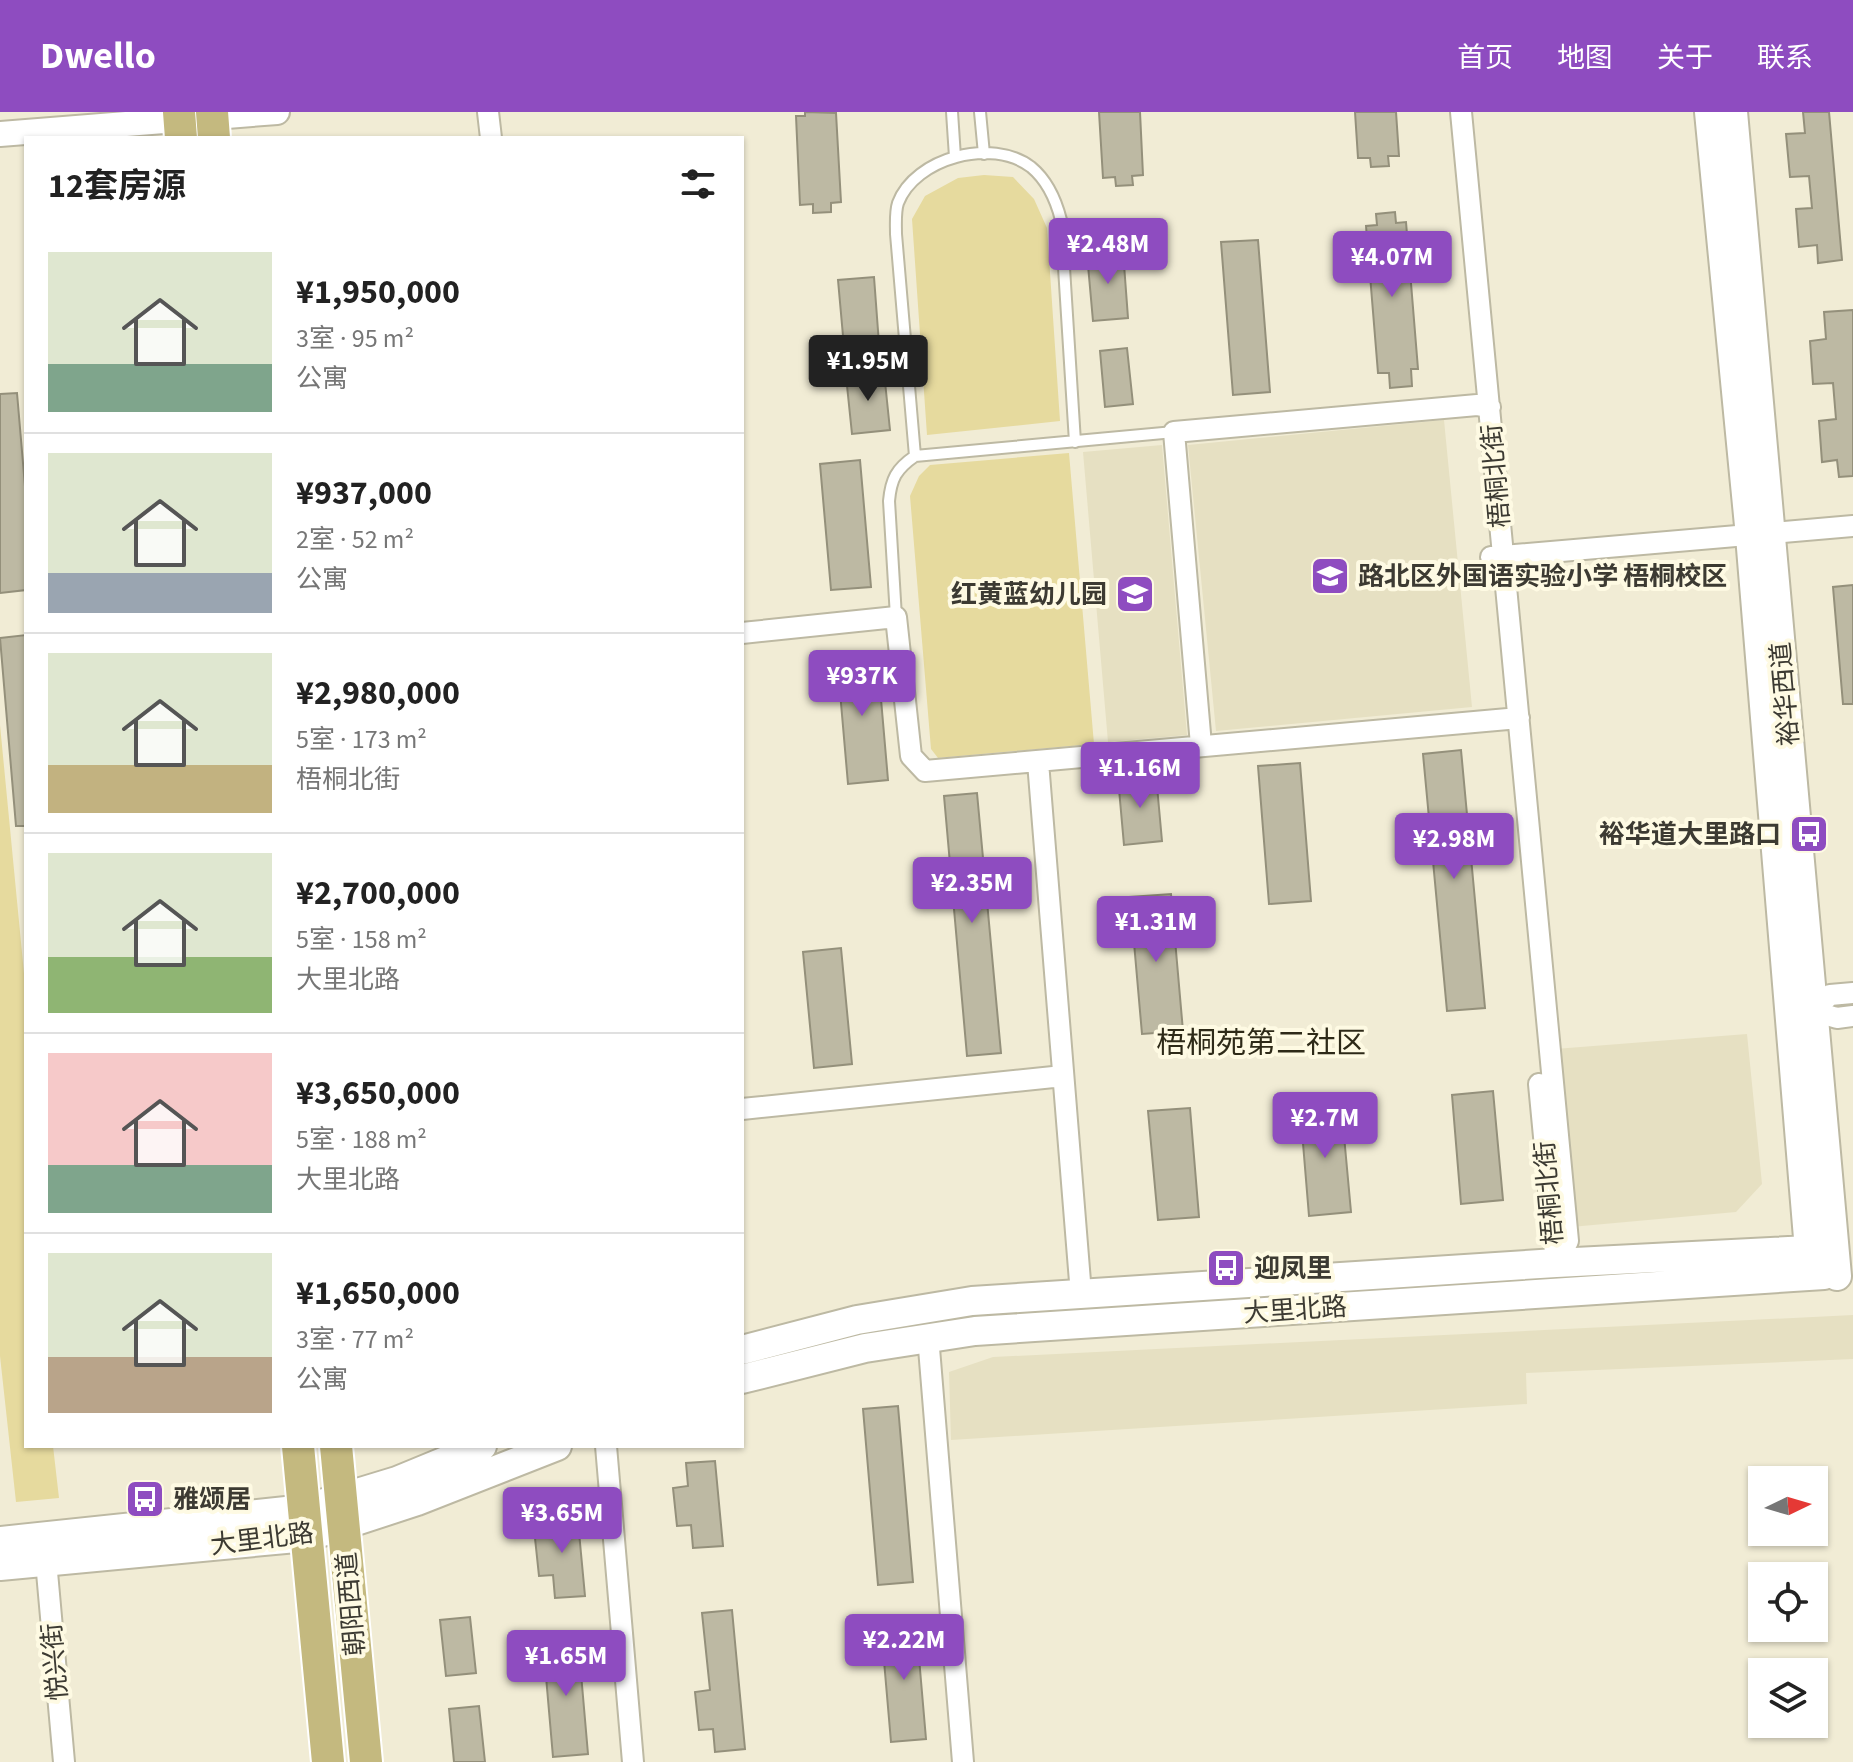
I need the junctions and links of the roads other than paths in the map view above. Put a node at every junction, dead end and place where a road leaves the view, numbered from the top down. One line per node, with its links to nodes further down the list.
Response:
1 (277, 112): 11 (street)
2 (482, 112): 13 (street)
3 (488, 112): 14 (street)
4 (952, 112): 16 (lane)
5 (980, 112): 15 (lane)
6 (1450, 112): 17 (street, 梧桐北街)
7 (1461, 112): 17 (street, 梧桐北街)
8 (1709, 112): 22 (main road, 裕华西道)
9 (1733, 112): 22 (main road, 裕华西道)
10 (180, 123): 11 (street); 12 (street)
11 (213, 123)
12 (0, 134)
13 (484, 136)
14 (491, 136)
15 (984, 154): 16 (lane); 19 (lane)
16 (955, 157): 20 (lane)
17 (1484, 406): 18 (street); 23 (street, 梧桐北街)
18 (1174, 432): 19 (lane); 27 (street)
19 (1075, 442): 20 (lane)
20 (915, 456): 24 (lane)
21 (1853, 526): 22 (street)
22 (1760, 535): 23 (street); 30 (main road, 裕华西道); 35 (main road, 裕华西道)
23 (1498, 557): 26 (street, 梧桐北街)
24 (896, 617): 25 (street); 28 (street)
25 (744, 633)
26 (1513, 718): 27 (street); 34 (street, 梧桐北街)
27 (1201, 745): 28 (street)
28 (1038, 762): 32 (street)
29 (1853, 993): 30 (street)
30 (1813, 1011): 31 (street); 35 (main road, 裕华西道)
31 (1853, 1016)
32 (1063, 1076): 33 (street); 36 (street)
33 (744, 1109)
34 (1556, 1263): 35 (main road, 大里北路); 36 (main road, 大里北路)
35 (1832, 1263): 37 (main road, 大里北路)
36 (1081, 1294): 38 (main road, 大里北路)
37 (928, 1336): 39 (main road, 大里北路); 54 (street)
38 (744, 1349)
39 (744, 1378)
40 (298, 1448): 46 (main road, 朝阳西道)
41 (336, 1448): 45 (main road, 朝阳西道)
42 (477, 1448): 45 (main road, 大里北路)
43 (551, 1448): 45 (main road, 大里北路)
44 (606, 1448): 53 (street)
45 (343, 1512): 46 (main road, 大里北路); 52 (main road, 朝阳西道)
46 (306, 1523): 47 (main road, 大里北路); 48 (main road, 大里北路); 51 (main road, 朝阳西道)
47 (0, 1540)
48 (46, 1561): 49 (main road, 大里北路); 50 (street, 悦兴街)
49 (0, 1566)
50 (64, 1762)
51 (328, 1762)
52 (366, 1762)
53 (633, 1762)
54 (963, 1762)

